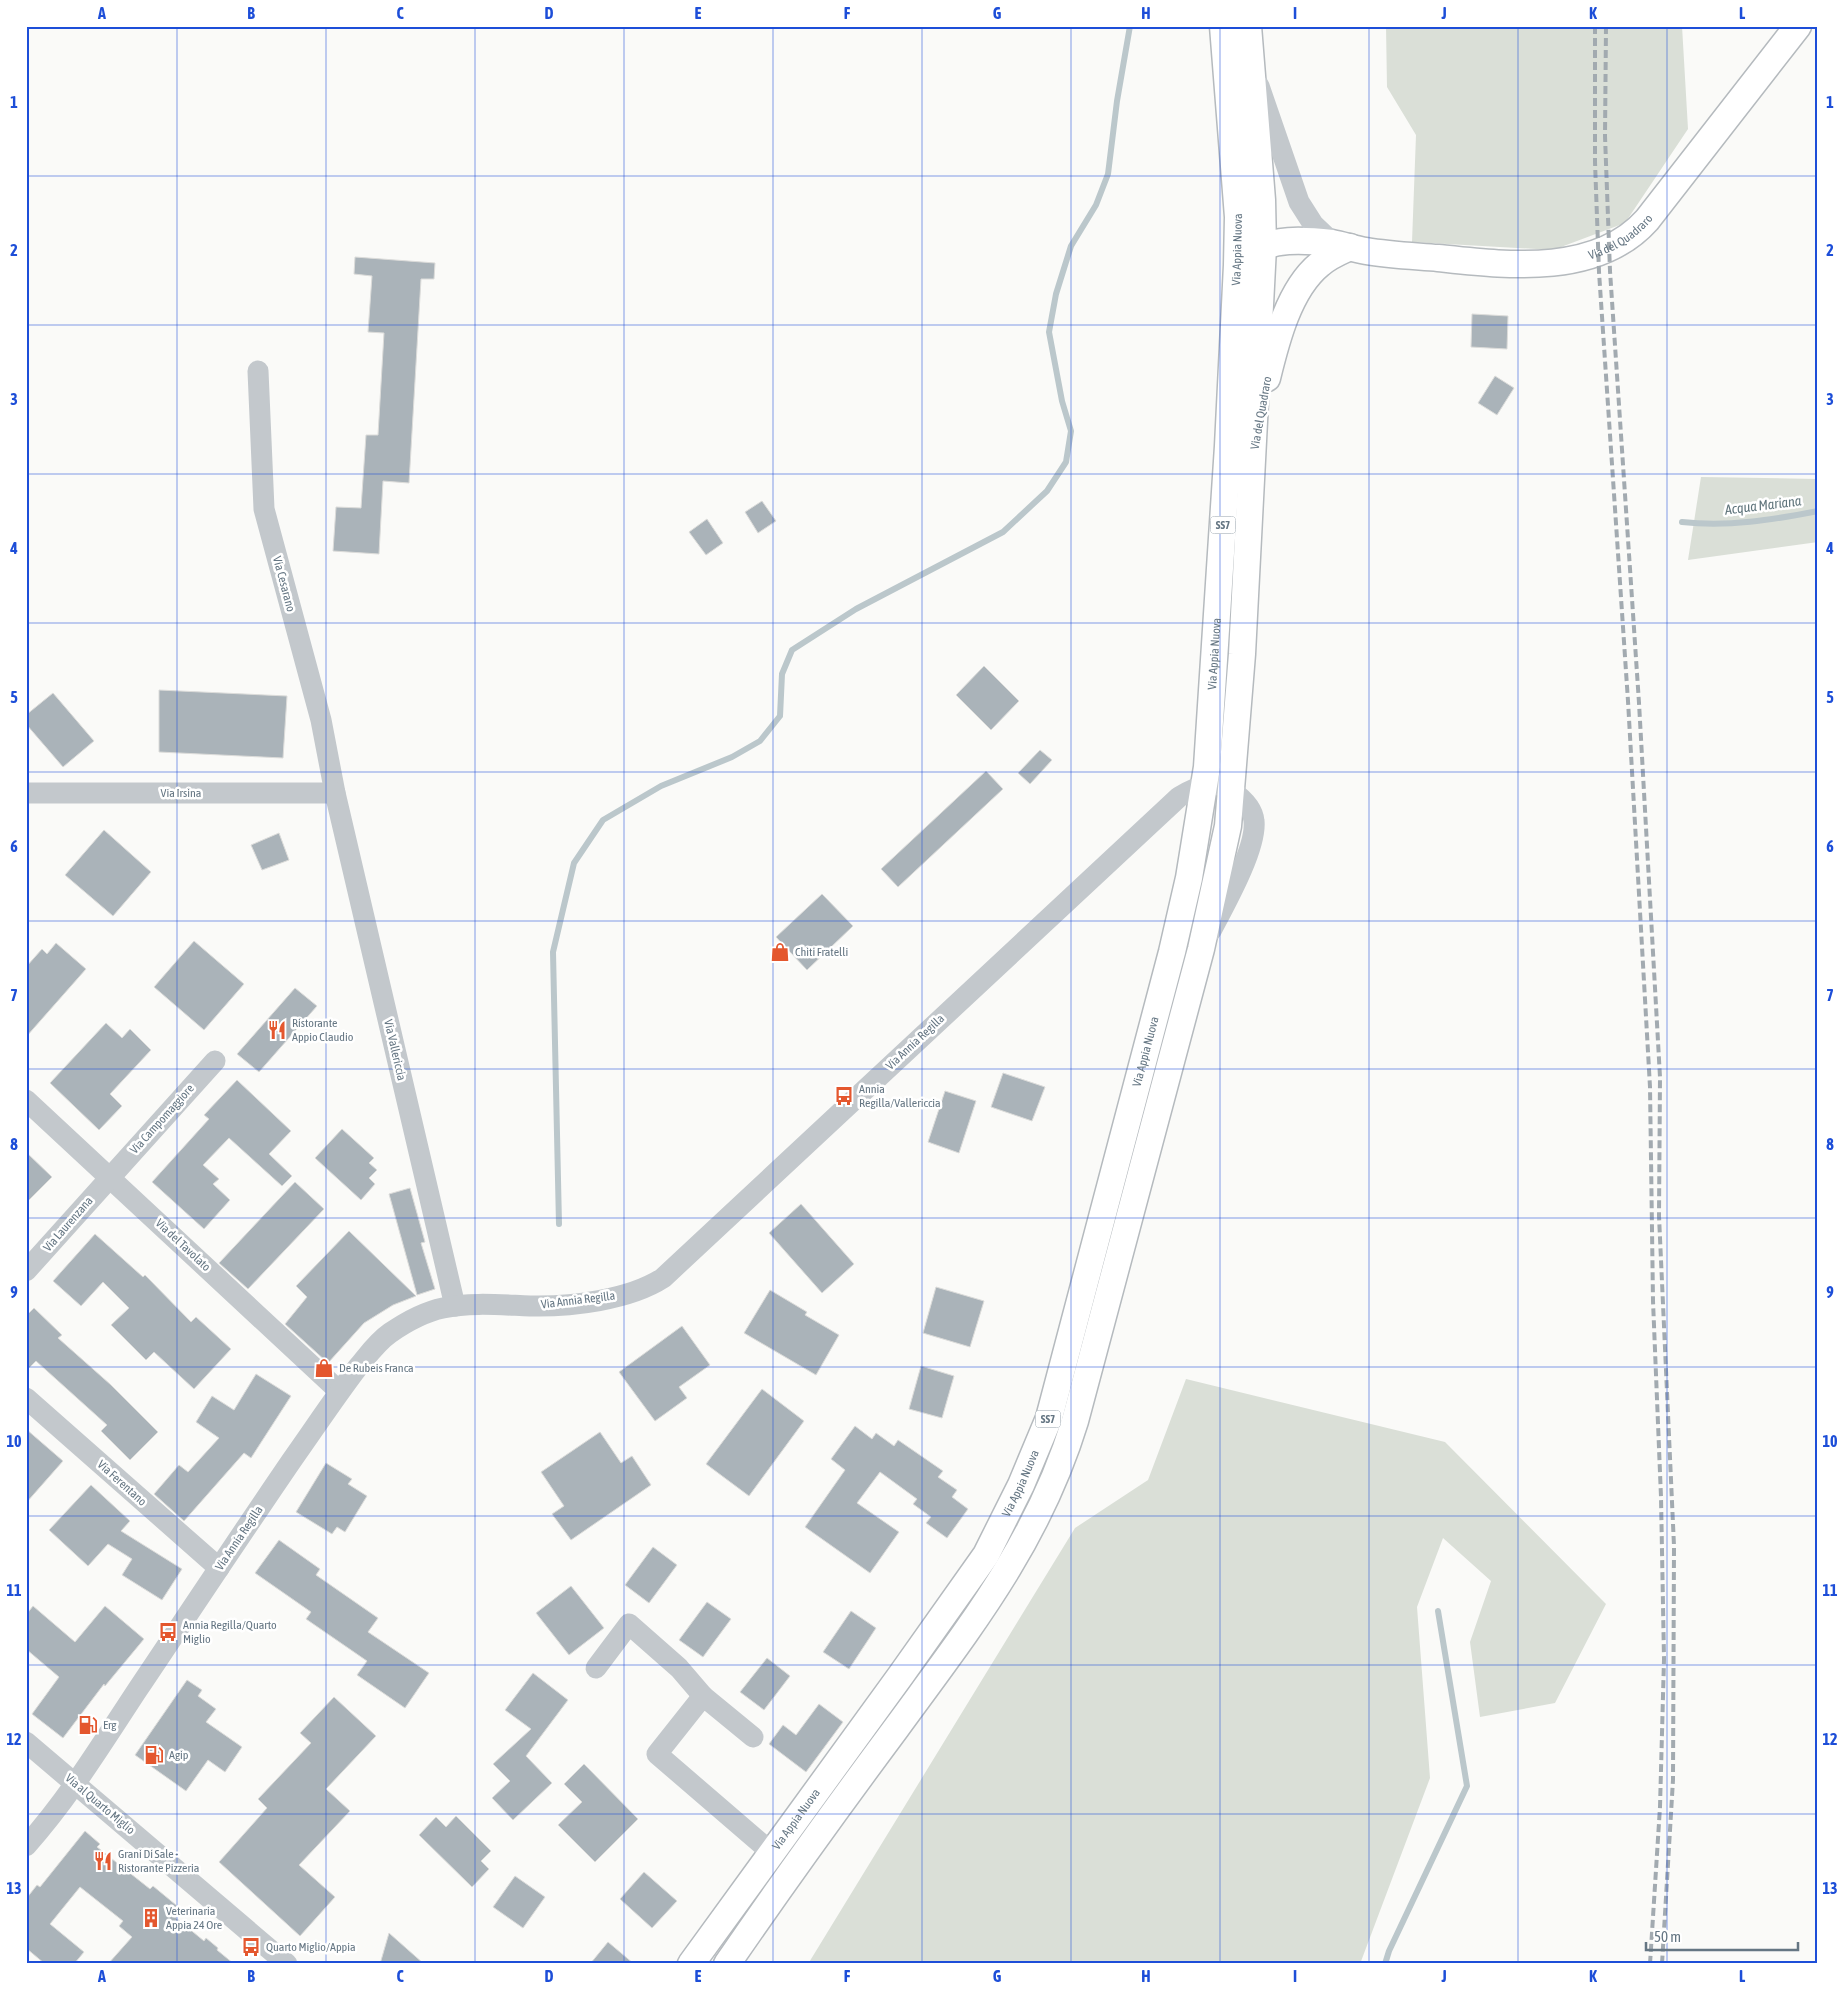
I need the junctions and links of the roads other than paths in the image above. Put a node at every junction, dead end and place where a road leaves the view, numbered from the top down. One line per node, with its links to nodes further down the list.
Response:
1 (1223, 26): 7 (main road, Via Appia Nuova / SS7)
2 (1248, 26): 4 (main road, Via Appia Nuova / SS7)
3 (1798, 26): 5 (main road, Via del Quadraro)
4 (1253, 69): 5 (street); 6 (main road, Via Appia Nuova / SS7)
5 (1342, 245): 6 (main road, Via del Quadraro); 9 (main road, Via del Quadraro)
6 (1263, 247): 7 (main road, Via del Quadraro); 9 (main road, Via Appia Nuova / SS7)
7 (1237, 265): 10 (main road, Via Appia Nuova / SS7)
8 (258, 371): 13 (street, Via Cesarano)
9 (1253, 460): 11 (main road, Via Appia Nuova / SS7)
10 (1205, 784): 11 (street); 18 (street, Via Annia Regilla); 28 (main road, Via Appia Nuova / SS7)
11 (1232, 790): 31 (main road, Via Appia Nuova / SS7)
12 (26, 793): 13 (street, Via Irsina)
13 (335, 793): 18 (street, Via Vallericcia)
14 (215, 1060): 16 (street, Via Campomaggiore)
15 (26, 1100): 16 (street, Via del Tavolato)
16 (110, 1176): 17 (street, Via Laurenzana); 19 (street, Via del Tavolato)
17 (26, 1272)
18 (455, 1306): 19 (street, Via Annia Regilla)
19 (339, 1391): 21 (street, Via Annia Regilla)
20 (26, 1398): 21 (street, Via Ferentano)
21 (219, 1568): 26 (street, Via Annia Regilla)
22 (596, 1668): 23 (street)
23 (703, 1696): 24 (street); 28 (street)
24 (753, 1737)
25 (26, 1742): 26 (street, Via al Quarto Miglio)
26 (75, 1783): 27 (street, Via Annia Regilla); 29 (street, Via al Quarto Miglio)
27 (26, 1846)
28 (772, 1853): 30 (main road, Via Appia Nuova / SS7)
29 (287, 1964)
30 (691, 1964)
31 (727, 1964)

